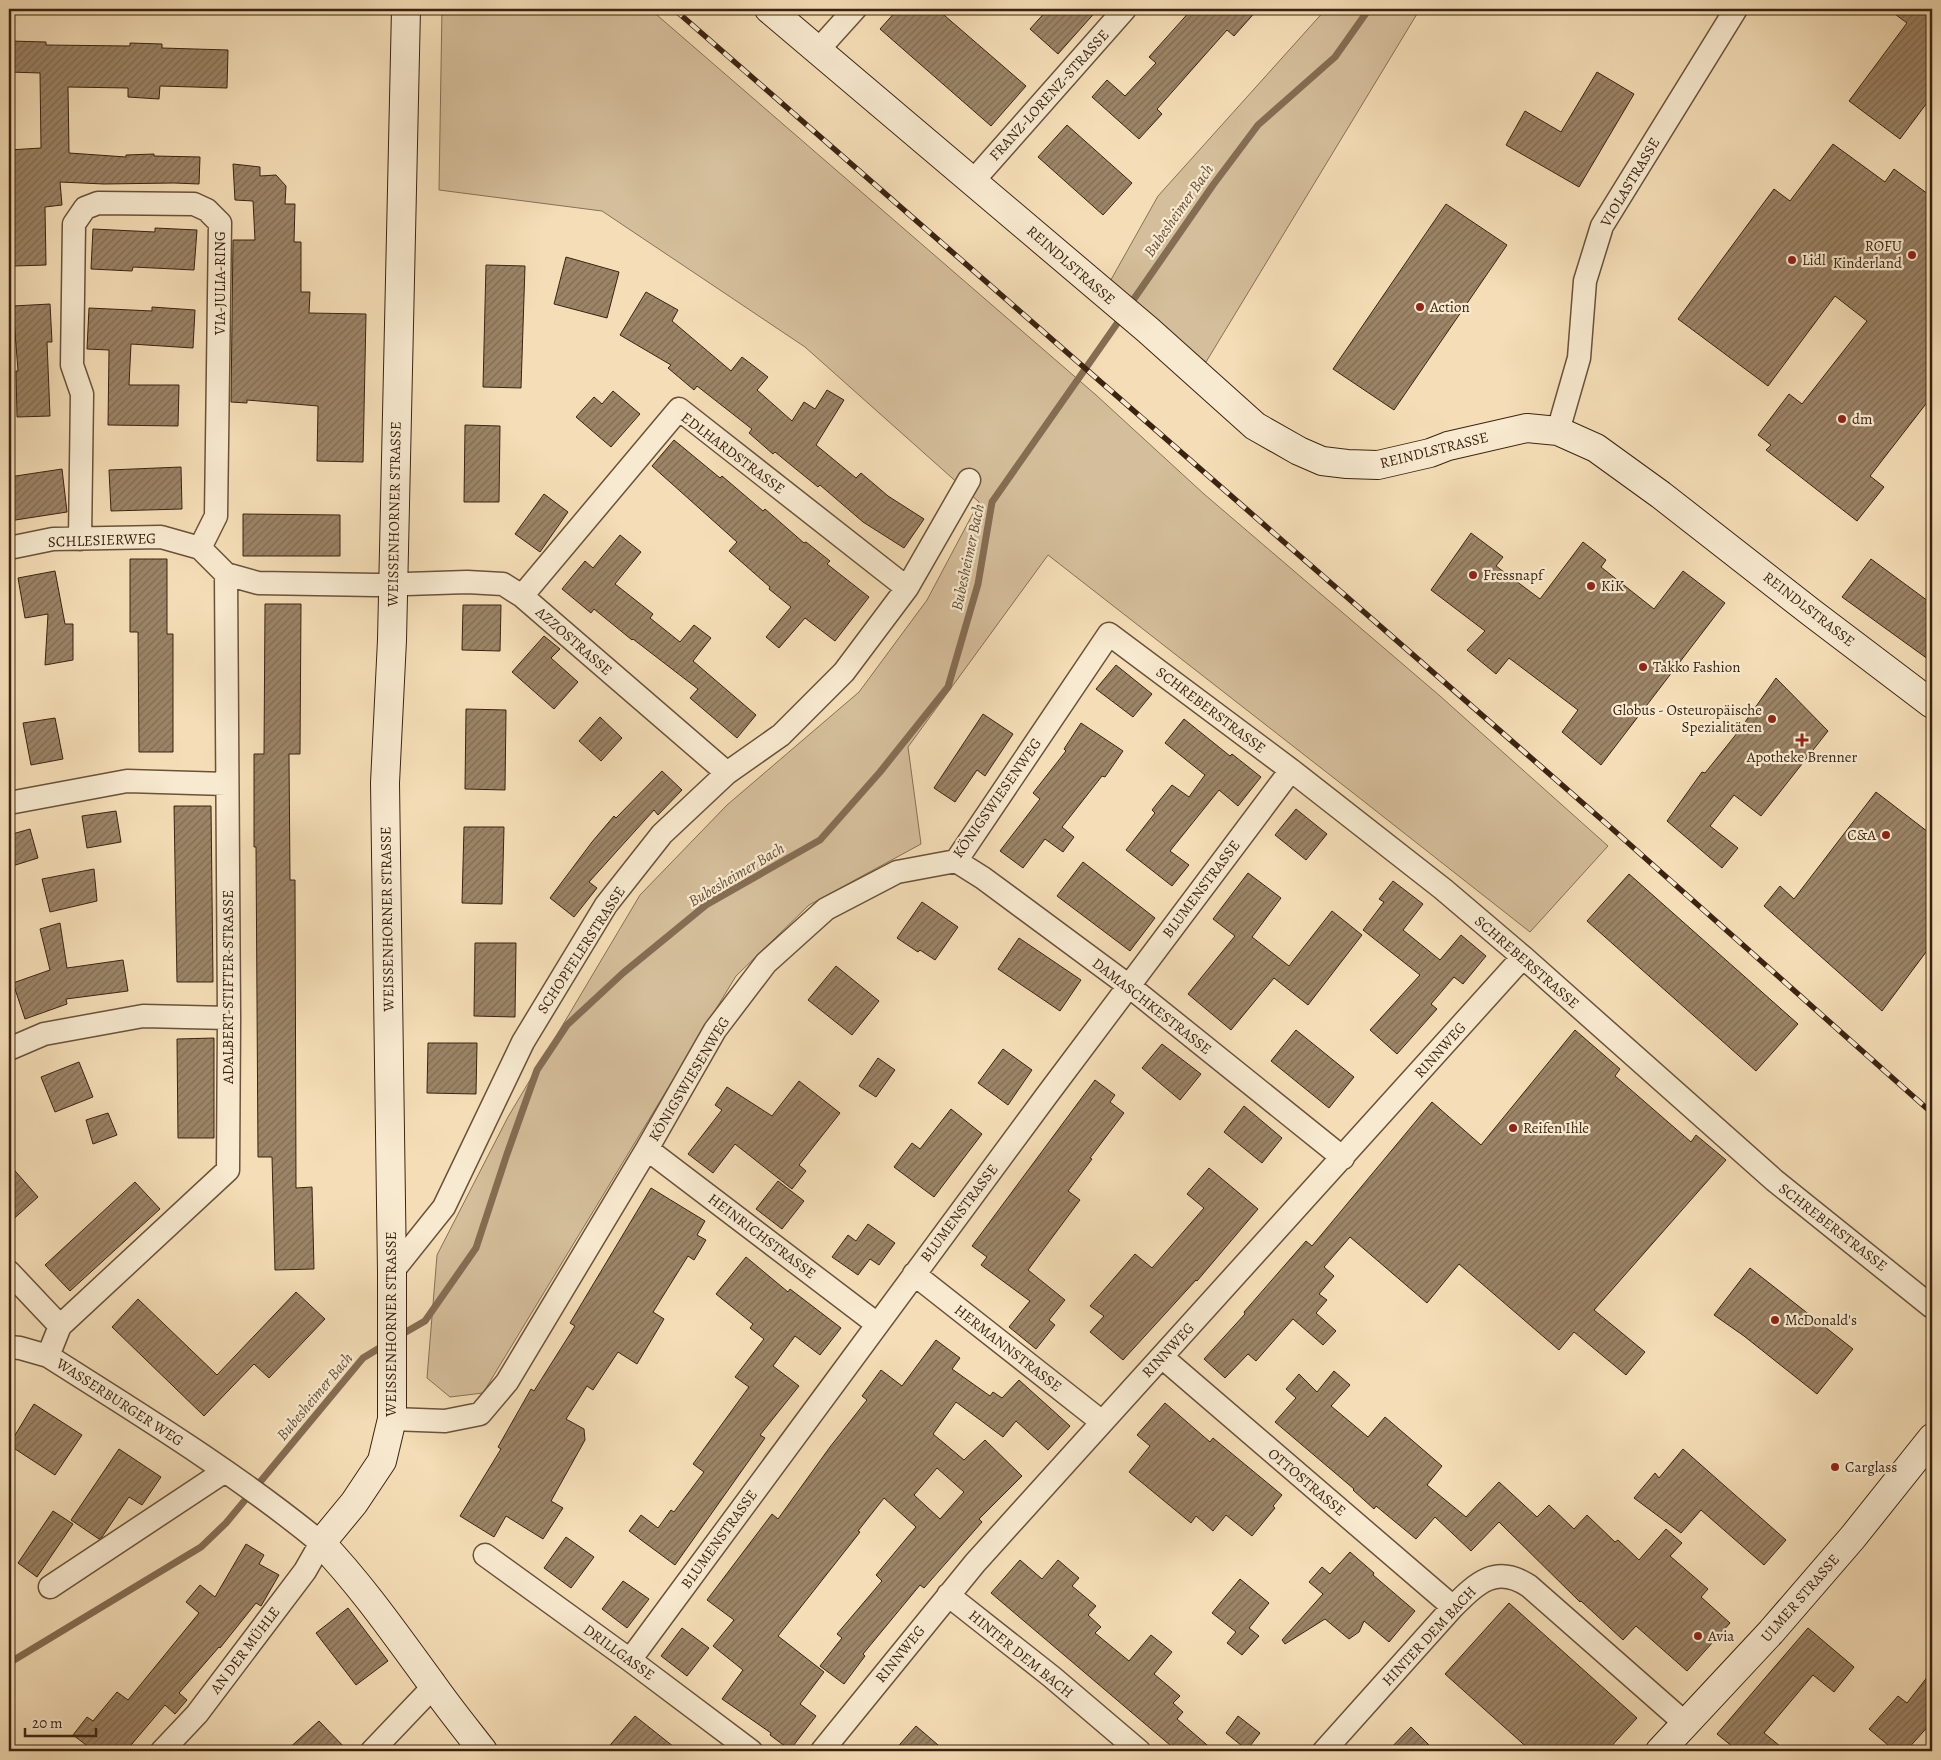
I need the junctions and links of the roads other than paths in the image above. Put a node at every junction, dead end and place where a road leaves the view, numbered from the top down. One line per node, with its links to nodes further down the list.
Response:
1 (406, 9): 14 (main road, WEISSENHORNER STRASSE)
2 (769, 9): 6 (main road, REINDLSTRASSE)
3 (855, 9): 6 (street)
4 (1125, 9): 7 (street, FRANZ-LORENZ-STRASSE)
5 (1736, 9): 8 (street, VIOLASTRASSE)
6 (818, 50): 7 (main road, REINDLSTRASSE)
7 (973, 181): 8 (main road, REINDLSTRASSE)
8 (1558, 431): 18 (main road, REINDLSTRASSE)
9 (969, 480): 15 (street, SCHOPFELERSTRASSE)
10 (80, 539): 11 (street, SCHLESIERWEG); 12 (street, SCHLESIERWEG); 12 (street, VIA-JULIA-RING)
11 (9, 548)
12 (200, 548): 13 (street, SCHLESIERWEG)
13 (226, 574): 14 (street, SCHLESIERWEG); 21 (street, ADALBERT-STIFTER-STRASSE)
14 (393, 584): 16 (street, AZZOSTRASSE); 31 (main road, WEISSENHORNER STRASSE)
15 (907, 588): 16 (street, EDLHARDSTRASSE); 20 (street, SCHOPFELERSTRASSE)
16 (522, 596): 20 (street, AZZOSTRASSE)
17 (1109, 634): 19 (street, SCHREBERSTRASSE); 23 (street, KÖNIGSWIESENWEG)
18 (1932, 704)
19 (1291, 770): 24 (street, SCHREBERSTRASSE); 25 (street, BLUMENSTRASSE)
20 (727, 773): 31 (street, SCHOPFELERSTRASSE)
21 (226, 784): 22 (street); 26 (street, ADALBERT-STIFTER-STRASSE)
22 (9, 803)
23 (956, 861): 25 (street, DAMASCHKESTRASSE); 28 (street, KÖNIGSWIESENWEG)
24 (1523, 958): 29 (street, RINNWEG); 33 (street, SCHREBERSTRASSE)
25 (1129, 986): 29 (street, DAMASCHKESTRASSE); 32 (street, BLUMENSTRASSE)
26 (229, 1018): 27 (street); 35 (street, ADALBERT-STIFTER-STRASSE)
27 (9, 1049)
28 (647, 1149): 34 (street, HEINRICHSTRASSE); 39 (street, KÖNIGSWIESENWEG)
29 (1343, 1158): 38 (street, RINNWEG)
30 (9, 1272): 35 (street)
31 (392, 1272): 39 (main road, WEISSENHORNER STRASSE)
32 (914, 1274): 34 (street, BLUMENSTRASSE); 40 (street, HERMANNSTRASSE)
33 (1932, 1307)
34 (877, 1324): 48 (street, BLUMENSTRASSE)
35 (60, 1326): 37 (street)
36 (9, 1347): 37 (street, WASSERBURGER WEG)
37 (48, 1356): 42 (street, WASSERBURGER WEG)
38 (1162, 1357): 40 (street, RINNWEG); 47 (street, OTTOSTRASSE)
39 (392, 1419): 43 (main road, WEISSENHORNER STRASSE)
40 (1102, 1422): 46 (street, RINNWEG)
41 (1932, 1438): 50 (main road, ULMER STRASSE)
42 (232, 1476): 43 (street, WASSERBURGER WEG); 45 (street)
43 (321, 1543): 49 (main road); 51 (street, AN DER MÜHLE)
44 (485, 1555): 48 (street, DRILLGASSE)
45 (50, 1587)
46 (948, 1595): 55 (street, RINNWEG); 56 (street, HINTER DEM BACH)
47 (1453, 1607): 50 (street, HINTER DEM BACH); 57 (street, HINTER DEM BACH)
48 (630, 1660): 54 (street, DRILLGASSE)
49 (433, 1687): 52 (street); 53 (main road)
50 (1686, 1724): 58 (main road, ULMER STRASSE)
51 (162, 1751)
52 (372, 1751)
53 (483, 1751)
54 (751, 1751)
55 (822, 1751)
56 (1139, 1751)
57 (1324, 1751)
58 (1660, 1751)

